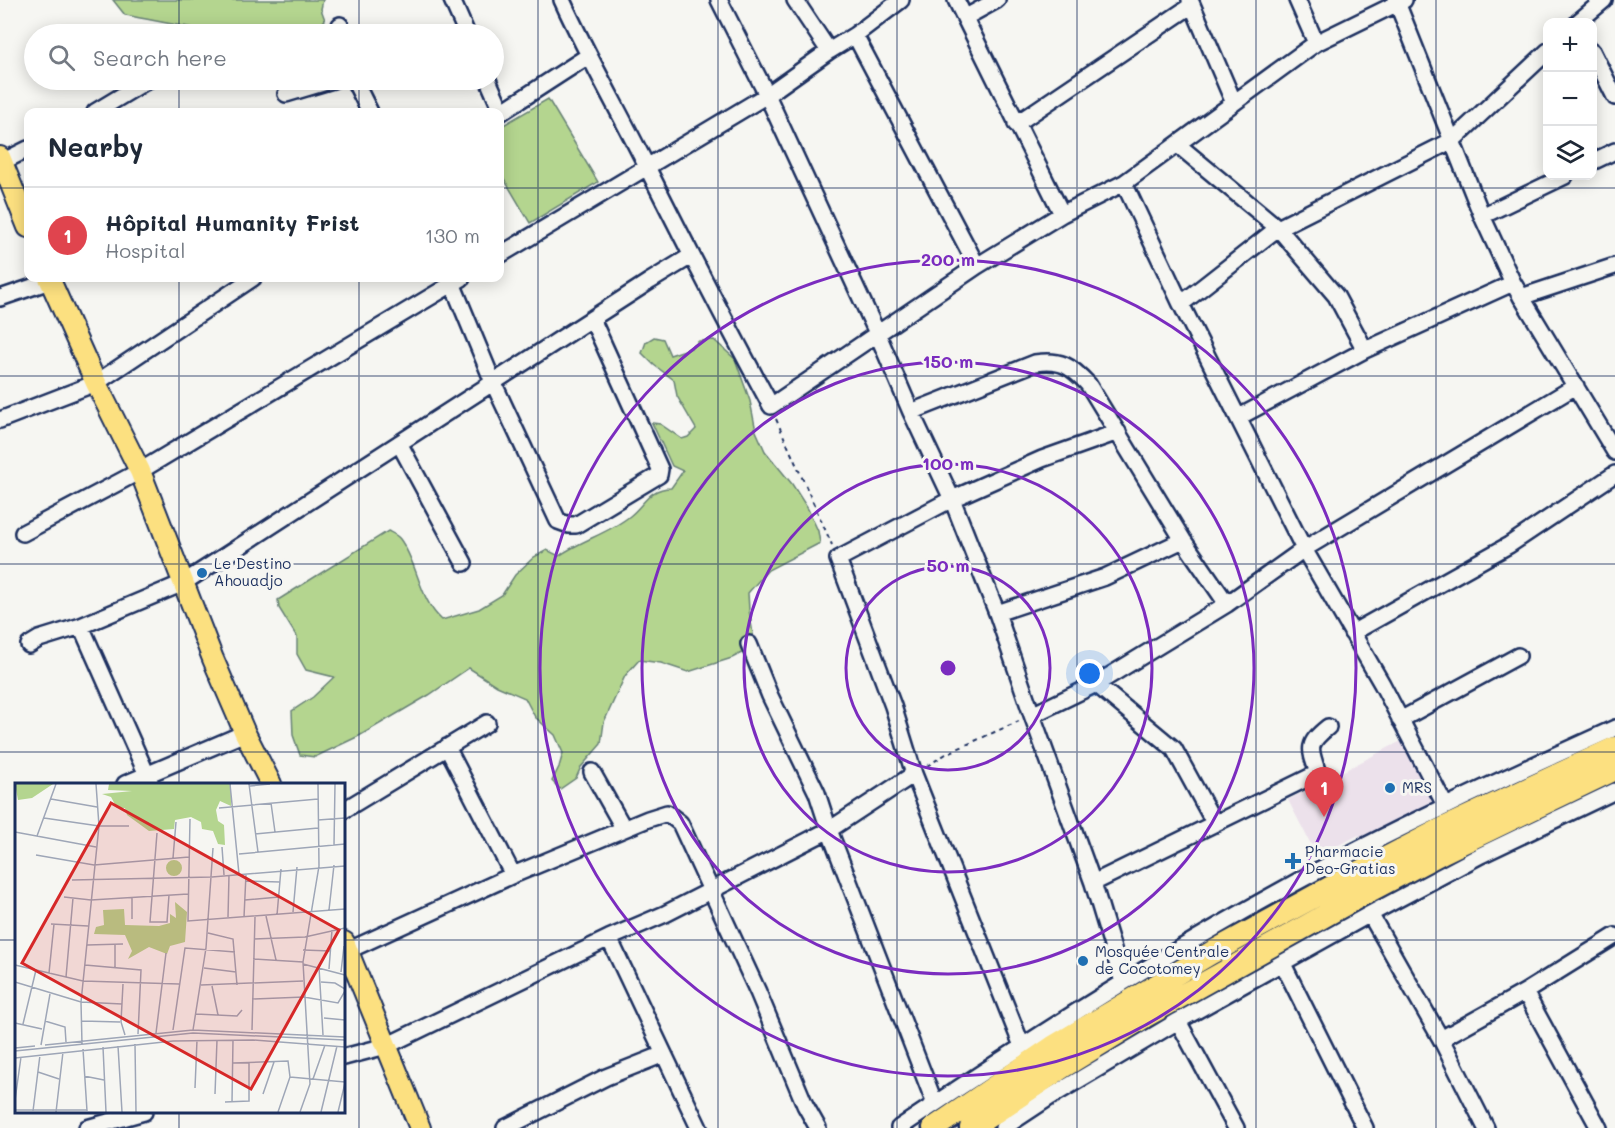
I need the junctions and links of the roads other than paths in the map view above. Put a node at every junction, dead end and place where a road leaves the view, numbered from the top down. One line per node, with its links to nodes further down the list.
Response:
1 (452, 0): 14 (street)
2 (562, 0): 18 (street)
3 (719, 0): 27 (street)
4 (795, 0): 17 (street)
5 (901, 0): 15 (street)
6 (956, 0): 12 (street)
7 (997, 0): 12 (street)
8 (1297, 0): 16 (street)
9 (1604, 0): 13 (street)
10 (1399, 2): 16 (street); 35 (street)
11 (1191, 3): 29 (street); 34 (street)
12 (966, 17): 34 (street)
13 (1583, 18)
14 (463, 24)
15 (855, 35): 17 (street); 50 (street)
16 (1317, 43): 29 (street)
17 (829, 51): 27 (street)
18 (588, 56): 33 (street); 41 (street)
19 (1543, 56): 35 (street)
20 (1597, 57): 21 (street)
21 (1611, 79): 28 (street)
22 (131, 90): 30 (street)
23 (299, 90): 26 (street)
24 (359, 90): 31 (street)
25 (492, 90): 32 (street)
26 (286, 94)
27 (767, 95): 41 (street); 62 (street)
28 (1615, 97)
29 (1234, 103): 36 (street)
30 (102, 108)
31 (368, 108)
32 (499, 108)
33 (504, 110)
34 (1016, 124): 44 (street)
35 (1453, 140): 45 (street); 47 (street)
36 (1178, 145): 43 (street); 47 (street)
37 (24, 151): 40 (street)
38 (1615, 151): 39 (street)
39 (1597, 160)
40 (1, 161): 46 (main road)
41 (646, 166): 48 (street); 49 (street)
42 (1557, 180): 45 (street)
43 (1124, 183): 44 (street); 60 (street)
44 (1062, 214): 50 (street)
45 (1482, 216): 57 (street)
46 (24, 217)
47 (1278, 228): 60 (street); 63 (street)
48 (504, 253)
49 (691, 256): 61 (street); 62 (street)
50 (977, 266): 62 (street)
51 (1615, 266): 58 (street)
52 (42, 282): 59 (street)
53 (51, 282): 65 (main road)
54 (247, 282): 65 (street)
55 (450, 282): 73 (street)
56 (456, 282): 64 (street)
57 (1513, 283): 58 (street); 63 (street)
58 (1521, 297): 66 (street)
59 (0, 298)
60 (1181, 304): 68 (street)
61 (592, 320): 64 (street); 64 (street)
62 (878, 334): 67 (street)
63 (1365, 350): 68 (street)
64 (493, 382): 71 (street)
65 (96, 383): 69 (street); 73 (main road)
66 (1576, 386): 72 (street); 78 (street)
67 (911, 412): 70 (street); 75 (street)
68 (1239, 417): 78 (street)
69 (0, 420)
70 (1118, 432): 75 (street); 77 (street)
71 (399, 443): 79 (street); 80 (street)
72 (1615, 452)
73 (140, 471): 76 (street); 80 (main road)
74 (1615, 474): 84 (street)
75 (952, 500): 82 (street); 99 (street)
76 (23, 533)
77 (1184, 540): 81 (street); 82 (street)
78 (1304, 549): 81 (street); 84 (street)
79 (464, 563)
80 (183, 583): 83 (street); 94 (main road)
81 (1227, 604): 88 (street)
82 (998, 613): 89 (street)
83 (81, 626): 86 (street); 100 (street)
84 (1352, 633): 90 (street)
85 (749, 644): 108 (street)
86 (29, 645)
87 (1518, 656): 90 (street)
88 (1096, 684): 89 (street); 106 (street)
89 (1032, 716): 110 (street)
90 (1400, 720): 104 (street)
91 (487, 723): 95 (street)
92 (1328, 727): 106 (street)
93 (1615, 728): 104 (street)
94 (245, 733): 100 (street); 102 (main road)
95 (447, 747): 105 (street); 109 (street)
96 (1615, 748): 133 (highway)
97 (1615, 769): 134 (highway)
98 (592, 772): 107 (street)
99 (914, 774): 108 (street); 122 (street)
100 (149, 780): 101 (street)
101 (131, 783)
102 (270, 783)
103 (1615, 791): 112 (street)
104 (1445, 805): 117 (street)
105 (345, 809)
106 (1215, 824): 110 (street)
107 (624, 829): 109 (street); 111 (street)
108 (829, 830): 111 (street); 125 (street)
109 (513, 875): 115 (street)
110 (1094, 883): 117 (street)
111 (711, 889): 114 (street); 131 (street)
112 (1370, 914): 116 (street); 120 (street)
113 (1615, 936): 118 (street)
114 (609, 938): 121 (street); 123 (street)
115 (345, 946): 121 (main road)
116 (1283, 964): 119 (street); 137 (street)
117 (1123, 982): 122 (street)
118 (1525, 992): 120 (street); 139 (street)
119 (1178, 1021): 135 (street); 136 (street)
120 (1441, 1039): 138 (street)
121 (386, 1046): 124 (street); 128 (main road)
122 (1022, 1046): 125 (street)
123 (664, 1054): 129 (street); 130 (street)
124 (345, 1057)
125 (935, 1104): 132 (street)
126 (141, 1113): 127 (street)
127 (94, 1127)
128 (420, 1128)
129 (505, 1128)
130 (699, 1128)
131 (818, 1128)
132 (899, 1128)
133 (933, 1128)
134 (971, 1128)
135 (1003, 1128)
136 (1236, 1128)
137 (1365, 1128)
138 (1485, 1128)
139 (1599, 1128)

